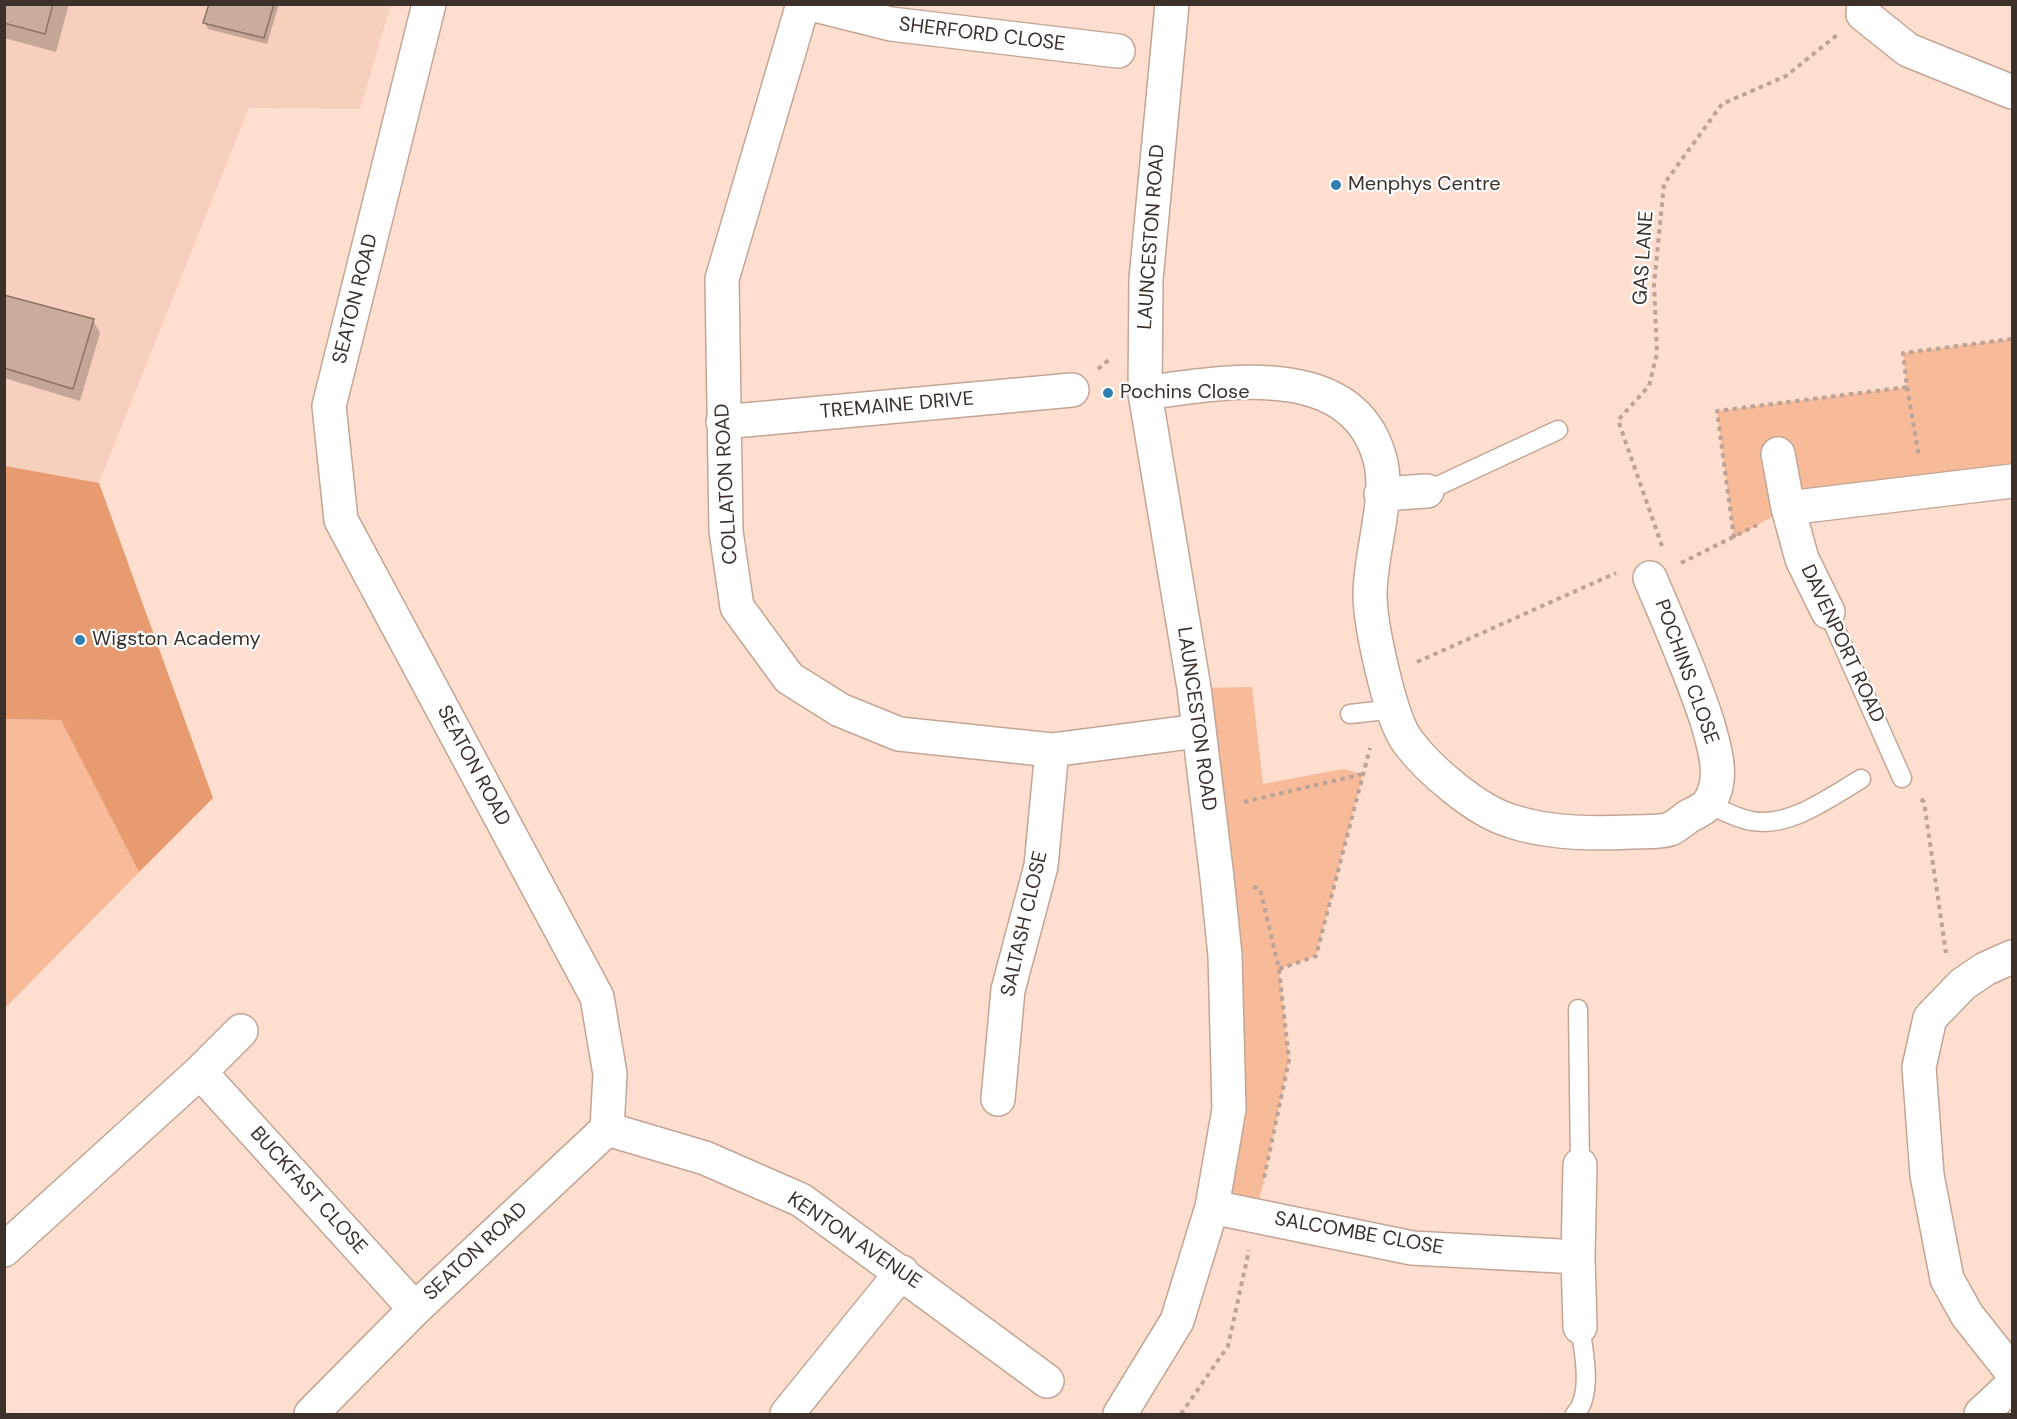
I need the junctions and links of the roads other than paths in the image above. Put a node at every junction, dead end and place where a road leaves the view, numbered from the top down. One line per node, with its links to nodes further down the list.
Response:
1 (429, 4): 31 (street, SEATON ROAD)
2 (803, 4): 10 (street, COLLATON ROAD)
3 (811, 4): 6 (street, SHERFORD CLOSE)
4 (1172, 4): 9 (street, LAUNCESTON ROAD)
5 (1864, 9): 7 (street)
6 (1118, 51)
7 (2013, 92)
8 (1072, 390): 10 (street, TREMAINE DRIVE)
9 (1145, 393): 15 (street); 21 (street, LAUNCESTON ROAD)
10 (723, 422): 22 (street, COLLATON ROAD)
11 (1558, 430): 14 (lane)
12 (1778, 454): 16 (street, DAVENPORT ROAD)
13 (2013, 481): 16 (street)
14 (1427, 490): 15 (street)
15 (1381, 494): 19 (street)
16 (1788, 508): 18 (street, DAVENPORT ROAD)
17 (1637, 574): 25 (street, POCHINS CLOSE)
18 (1828, 612): 23 (lane, DAVENPORT ROAD)
19 (1394, 709): 20 (lane); 25 (street)
20 (1350, 714)
21 (1198, 731): 22 (street, COLLATON ROAD); 33 (street, LAUNCESTON ROAD)
22 (1052, 750): 30 (street, SALTASH CLOSE)
23 (1902, 778)
24 (1861, 779): 25 (lane)
25 (1708, 804)
26 (2013, 957): 39 (street)
27 (1578, 1009): 32 (lane)
28 (241, 1030): 29 (street)
29 (200, 1072): 34 (street); 37 (street, BUCKFAST CLOSE)
30 (998, 1098)
31 (607, 1130): 36 (street, KENTON AVENUE); 37 (street, SEATON ROAD)
32 (1580, 1165): 35 (street)
33 (1212, 1207): 35 (street, SALCOMBE CLOSE); 44 (street, LAUNCESTON ROAD)
34 (4, 1250)
35 (1578, 1257): 38 (street)
36 (902, 1272): 40 (street, KENTON AVENUE); 43 (street)
37 (415, 1309): 42 (street, SEATON ROAD)
38 (1580, 1327): 45 (lane)
39 (2013, 1372)
40 (1047, 1381)
41 (2013, 1385): 46 (street)
42 (311, 1414)
43 (787, 1414)
44 (1120, 1414)
45 (1575, 1414)
46 (1981, 1414)

